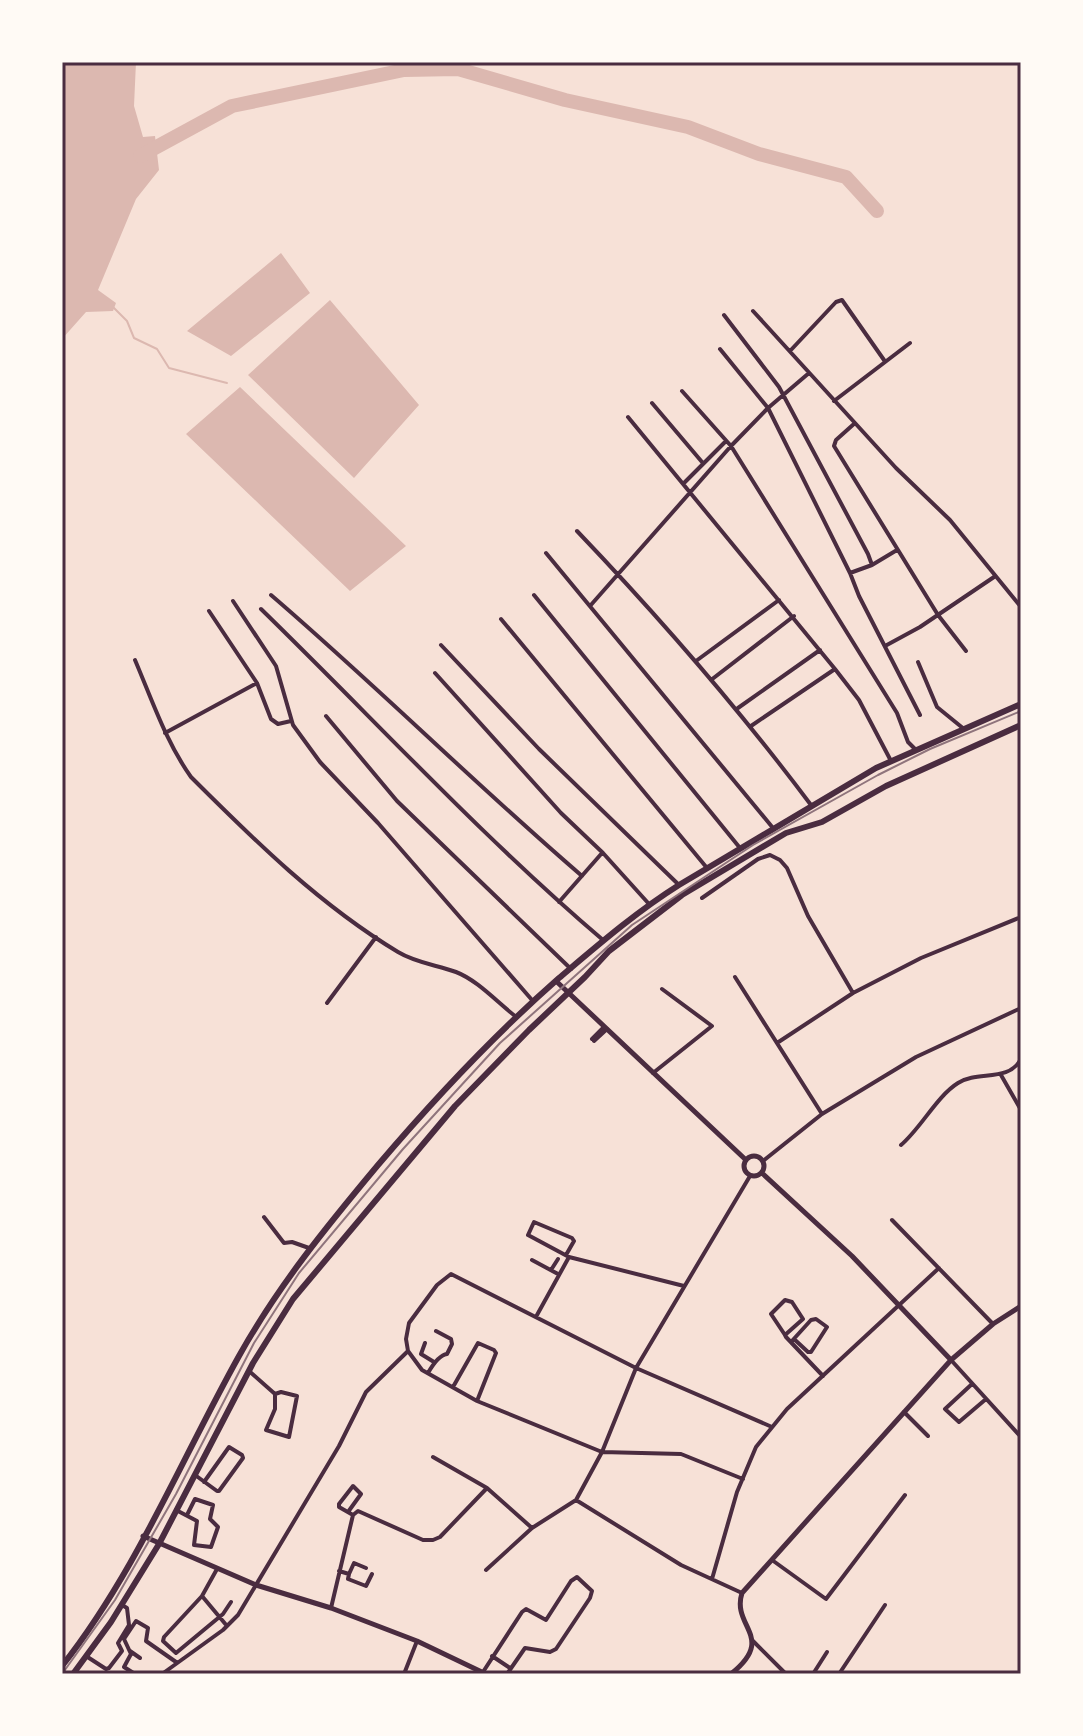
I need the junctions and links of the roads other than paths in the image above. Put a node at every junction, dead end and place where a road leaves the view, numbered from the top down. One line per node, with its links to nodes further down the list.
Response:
1 (753, 311): 5 (street)
2 (724, 315): 9 (street)
3 (910, 343): 6 (street)
4 (720, 349): 12 (street)
5 (790, 351): 6 (street); 7 (street)
6 (884, 360): 10 (street)
7 (809, 372): 9 (street); 10 (street)
8 (682, 391): 15 (street)
9 (784, 396): 12 (street); 23 (street)
10 (834, 401): 14 (street)
11 (652, 403): 17 (street)
12 (768, 408): 16 (street); 24 (street)
13 (628, 417): 18 (street)
14 (855, 423): 21 (street); 26 (street)
15 (726, 441): 16 (street); 17 (street)
16 (731, 446): 19 (street); 58 (street)
17 (702, 462): 18 (street)
18 (684, 483): 19 (street)
19 (692, 492): 25 (street); 29 (street)
20 (577, 531): 25 (street)
21 (897, 550): 23 (street); 35 (street)
22 (546, 553): 31 (street)
23 (872, 565): 24 (street)
24 (850, 573): 39 (street)
25 (619, 575): 31 (street); 43 (street)
26 (994, 577): 32 (street); 35 (street)
27 (271, 595): 65 (street)
28 (534, 595): 62 (street)
29 (779, 600): 36 (street); 43 (street)
30 (233, 601): 53 (street)
31 (590, 606): 61 (street)
32 (1021, 607)
33 (261, 609): 68 (street)
34 (209, 611): 48 (street)
35 (938, 615): 39 (street); 41 (street)
36 (794, 616): 40 (street); 47 (street)
37 (501, 619): 64 (street)
38 (441, 645): 66 (street)
39 (885, 646): 51 (street)
40 (820, 650): 45 (street); 50 (street)
41 (966, 651)
42 (135, 660): 57 (street)
43 (696, 661): 47 (street)
44 (918, 662): 56 (street)
45 (835, 669): 55 (street); 59 (street)
46 (435, 673): 63 (street)
47 (711, 680): 50 (street)
48 (257, 683): 53 (street); 57 (street)
49 (1021, 704): 56 (main road)
50 (737, 709): 55 (street)
51 (920, 715)
52 (326, 716): 73 (street)
53 (291, 721): 79 (street)
54 (1021, 725): 77 (main road)
55 (751, 726): 60 (street)
56 (964, 729): 58 (main road)
57 (165, 733): 71 (street)
58 (916, 750): 59 (main road)
59 (891, 761): 60 (main road)
60 (811, 805): 61 (main road)
61 (773, 828): 62 (main road)
62 (740, 848): 64 (main road)
63 (603, 853): 65 (street); 69 (street)
64 (707, 868): 66 (main road)
65 (582, 876): 68 (street)
66 (679, 885): 69 (main road)
67 (702, 898): 78 (street)
68 (559, 902): 72 (street)
69 (649, 904): 72 (main road)
70 (1021, 917): 78 (street)
71 (376, 937): 80 (street); 82 (street)
72 (603, 940): 73 (main road)
73 (571, 969): 75 (main road)
74 (735, 977): 85 (street)
75 (556, 981): 77 (street); 79 (main road)
76 (662, 989): 87 (street)
77 (568, 993): 83 (street); 118 (main road)
78 (853, 993): 85 (street)
79 (532, 1000): 82 (main road)
80 (327, 1003)
81 (1021, 1010): 90 (street)
82 (515, 1016): 98 (main road)
83 (605, 1028): 84 (street); 87 (street)
84 (593, 1040)
85 (777, 1043): 90 (street)
86 (1021, 1059): 88 (street)
87 (653, 1073): 92 (street)
88 (1001, 1075): 89 (street); 91 (street)
89 (1021, 1110)
90 (822, 1114): 93 (street)
91 (901, 1145)
92 (746, 1160): 93 (street); 95 (street)
93 (763, 1161): 94 (street)
94 (762, 1173): 95 (street); 106 (street)
95 (750, 1176): 105 (street)
96 (264, 1217): 98 (street)
97 (892, 1220): 102 (street)
98 (309, 1248): 142 (main road)
99 (568, 1256): 99 (street); 104 (street); 105 (street)
100 (558, 1259): 103 (street)
101 (532, 1260): 103 (street)
102 (939, 1268): 106 (street); 109 (street)
103 (551, 1270): 104 (street)
104 (558, 1274): 108 (street)
105 (685, 1286): 117 (street)
106 (900, 1305): 115 (street); 120 (street)
107 (1021, 1306): 109 (street)
108 (537, 1315): 114 (street); 117 (street)
109 (993, 1324): 115 (street)
110 (436, 1331): 116 (street)
111 (785, 1335): 111 (street); 112 (street)
112 (792, 1341): 112 (street); 120 (street)
113 (425, 1343): 116 (street)
114 (408, 1351): 119 (street); 152 (street)
115 (951, 1360): 121 (street); 126 (street)
116 (434, 1362): 119 (street)
117 (636, 1368): 127 (street); 130 (street)
118 (249, 1371): 123 (street); 132 (main road)
119 (428, 1373): 122 (street)
120 (823, 1376): 127 (street)
121 (972, 1384): 124 (street); 124 (street)
122 (453, 1387): 125 (street); 125 (street)
123 (275, 1394): 123 (street)
124 (986, 1399): 129 (street)
125 (477, 1401): 130 (street)
126 (904, 1412): 128 (street); 144 (street)
127 (772, 1427): 133 (street)
128 (928, 1436)
129 (1021, 1437)
130 (602, 1452): 133 (street); 137 (street)
131 (433, 1457): 135 (street)
132 (195, 1475): 134 (street); 138 (main road)
133 (743, 1479): 151 (street)
134 (204, 1482): 134 (street)
135 (487, 1488): 139 (street); 141 (street)
136 (905, 1495): 144 (street)
137 (576, 1500): 141 (street); 151 (street)
138 (176, 1510): 140 (street); 143 (main road)
139 (350, 1514): 139 (street); 148 (street)
140 (187, 1515): 140 (street)
141 (532, 1528): 147 (street)
142 (143, 1536): 143 (street); 169 (main road)
143 (159, 1544): 146 (street); 156 (main road)
144 (770, 1559): 153 (street)
145 (366, 1568): 149 (street)
146 (217, 1569): 152 (street); 154 (street)
147 (486, 1570)
148 (339, 1571): 149 (street); 158 (street)
149 (349, 1574): 150 (street)
150 (372, 1574)
151 (712, 1579): 153 (street)
152 (256, 1585): 158 (street); 160 (street)
153 (742, 1593): 162 (street)
154 (202, 1596): 159 (street); 159 (street)
155 (231, 1602): 159 (street)
156 (122, 1605): 165 (main road); 165 (street)
157 (885, 1605): 180 (street)
158 (331, 1608): 161 (street)
159 (219, 1616): 160 (street)
160 (227, 1626): 168 (street)
161 (417, 1641): 171 (street); 176 (street)
162 (753, 1641): 172 (street); 178 (street)
163 (130, 1651): 167 (street); 168 (street); 174 (street)
164 (827, 1652): 179 (street)
165 (86, 1656): 173 (main road)
166 (492, 1656): 170 (street); 170 (street); 171 (street)
167 (140, 1658)
168 (176, 1662): 175 (street)
169 (62, 1666)
170 (510, 1668): 177 (street)
171 (485, 1673)
172 (733, 1673)
173 (73, 1674)
174 (135, 1674)
175 (162, 1674)
176 (404, 1674)
177 (507, 1674)
178 (786, 1674)
179 (813, 1674)
180 (839, 1674)

